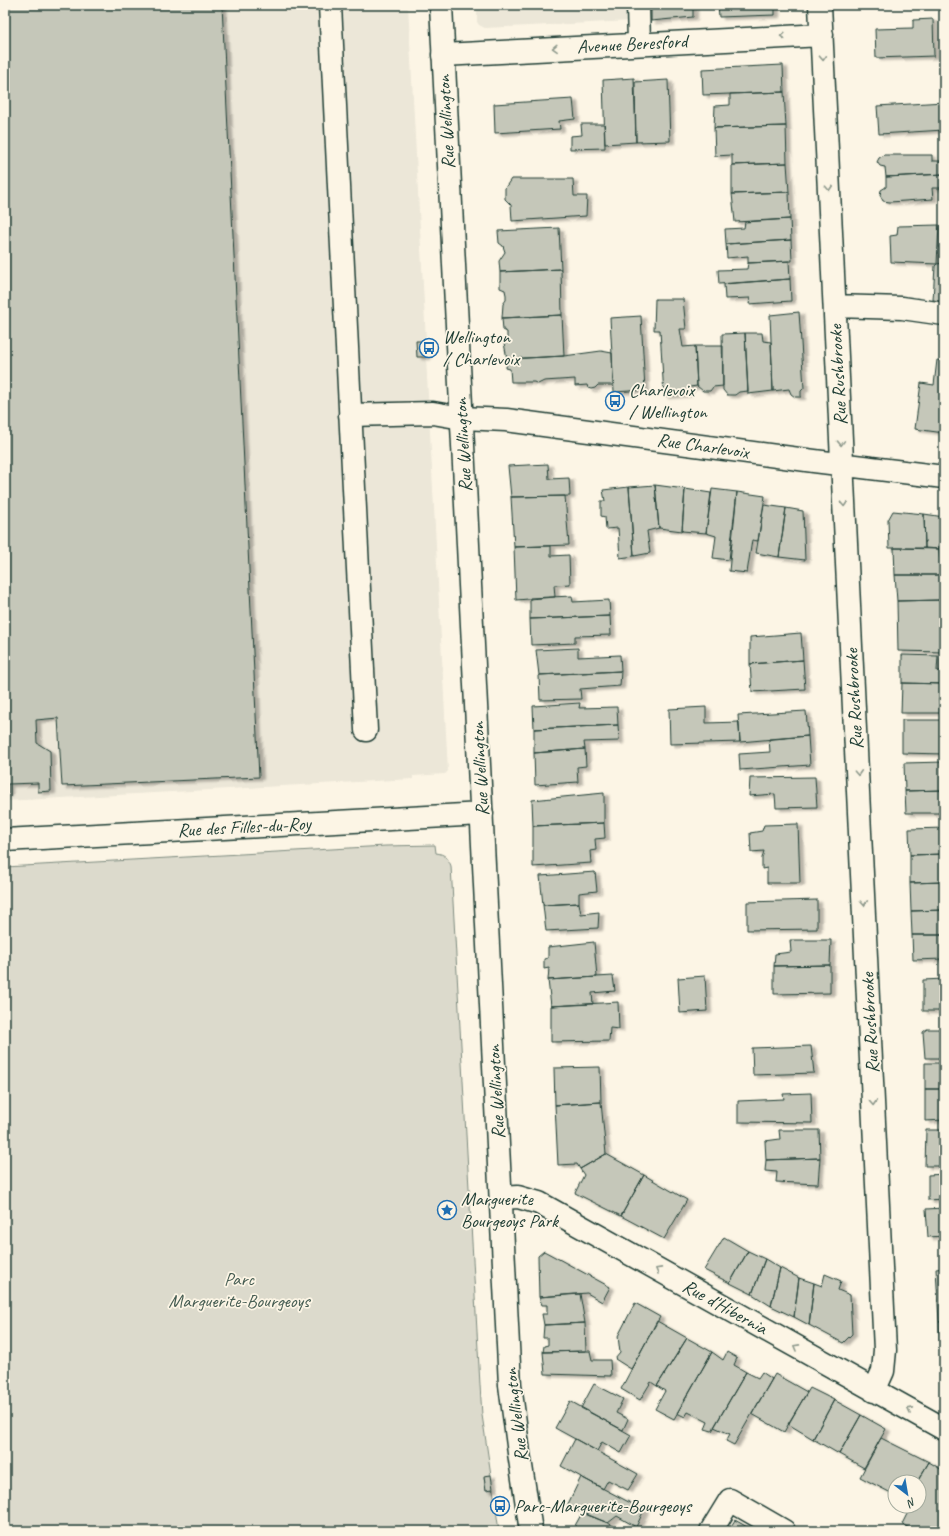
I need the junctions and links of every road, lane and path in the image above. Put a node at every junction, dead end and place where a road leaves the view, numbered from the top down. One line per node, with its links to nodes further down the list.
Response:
1 (330, 5): 10 (street)
2 (441, 5): 7 (street, Rue Wellington)
3 (638, 5): 6 (street)
4 (820, 5): 5 (street, Rue Rushbrooke)
5 (822, 35): 6 (street, Avenue Beresford, one-way to 6); 8 (street, Rue Rushbrooke, one-way to 8)
6 (639, 43): 7 (street, Avenue Beresford, one-way to 7)
7 (443, 55): 11 (street, Rue Wellington)
8 (835, 306): 9 (street); 12 (street, Rue Rushbrooke, one-way to 12)
9 (944, 314)
10 (350, 415): 11 (street, Rue Charlevoix); 14 (street)
11 (462, 418): 12 (street, Rue Charlevoix); 15 (street, Rue Wellington)
12 (842, 465): 13 (street, Rue Charlevoix); 18 (street, Rue Rushbrooke, one-way to 18)
13 (944, 477)
14 (366, 730)
15 (482, 814): 16 (street, Rue des Filles-du-Roy); 17 (street, Rue Wellington)
16 (5, 840)
17 (502, 1198): 18 (street, Rue d'Hibernia, one-way to 17); 20 (street, Rue Wellington)
18 (874, 1391): 19 (street, Rue d'Hibernia, one-way to 18)
19 (944, 1429)
20 (532, 1531)
21 (712, 1531): 22 (street)
22 (784, 1531)

